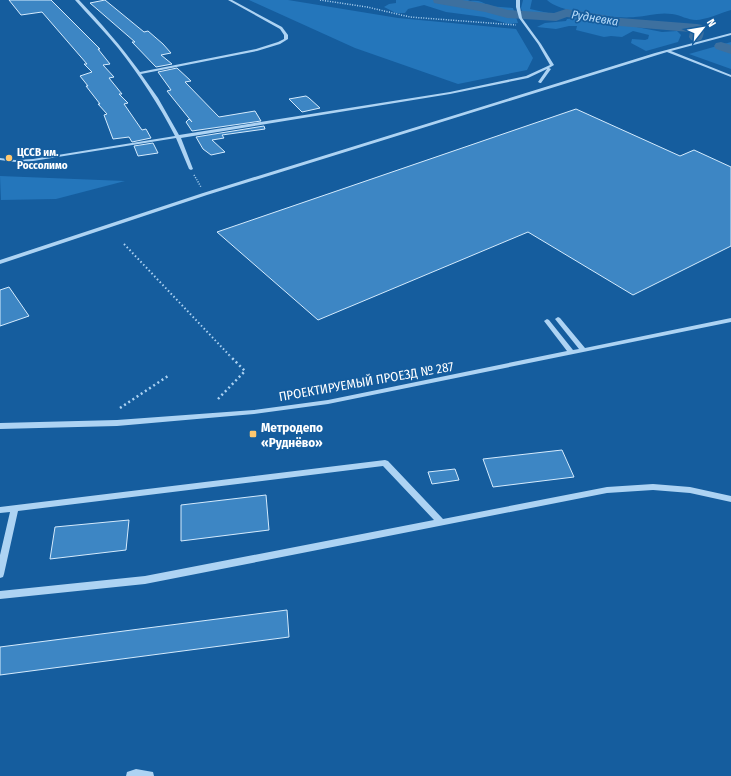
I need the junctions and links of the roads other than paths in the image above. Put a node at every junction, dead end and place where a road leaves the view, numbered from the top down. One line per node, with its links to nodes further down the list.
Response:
1 (76, 0): 7 (street)
2 (230, 0): 7 (street)
3 (518, 0): 6 (street)
4 (731, 34): 5 (street)
5 (667, 51): 8 (street); 13 (street)
6 (552, 65): 9 (street); 10 (street)
7 (139, 73): 10 (street)
8 (731, 76)
9 (540, 82)
10 (178, 136): 11 (street); 12 (street)
11 (0, 159)
12 (191, 169)
13 (0, 262)
14 (558, 319): 17 (street)
15 (731, 320): 17 (street, ПРОЕКТИРУЕМЫЙ ПРОЕЗД № 287)
16 (547, 322): 18 (street)
17 (584, 350): 18 (street, ПРОЕКТИРУЕМЫЙ ПРОЕЗД № 287)
18 (572, 353): 19 (street, ПРОЕКТИРУЕМЫЙ ПРОЕЗД № 287)
19 (0, 426)
20 (731, 498): 23 (street)
21 (15, 508): 22 (street); 23 (street); 24 (street)
22 (0, 510)
23 (440, 522): 25 (street)
24 (0, 574)
25 (0, 595)
26 (131, 776): 27 (street)
27 (149, 776)

